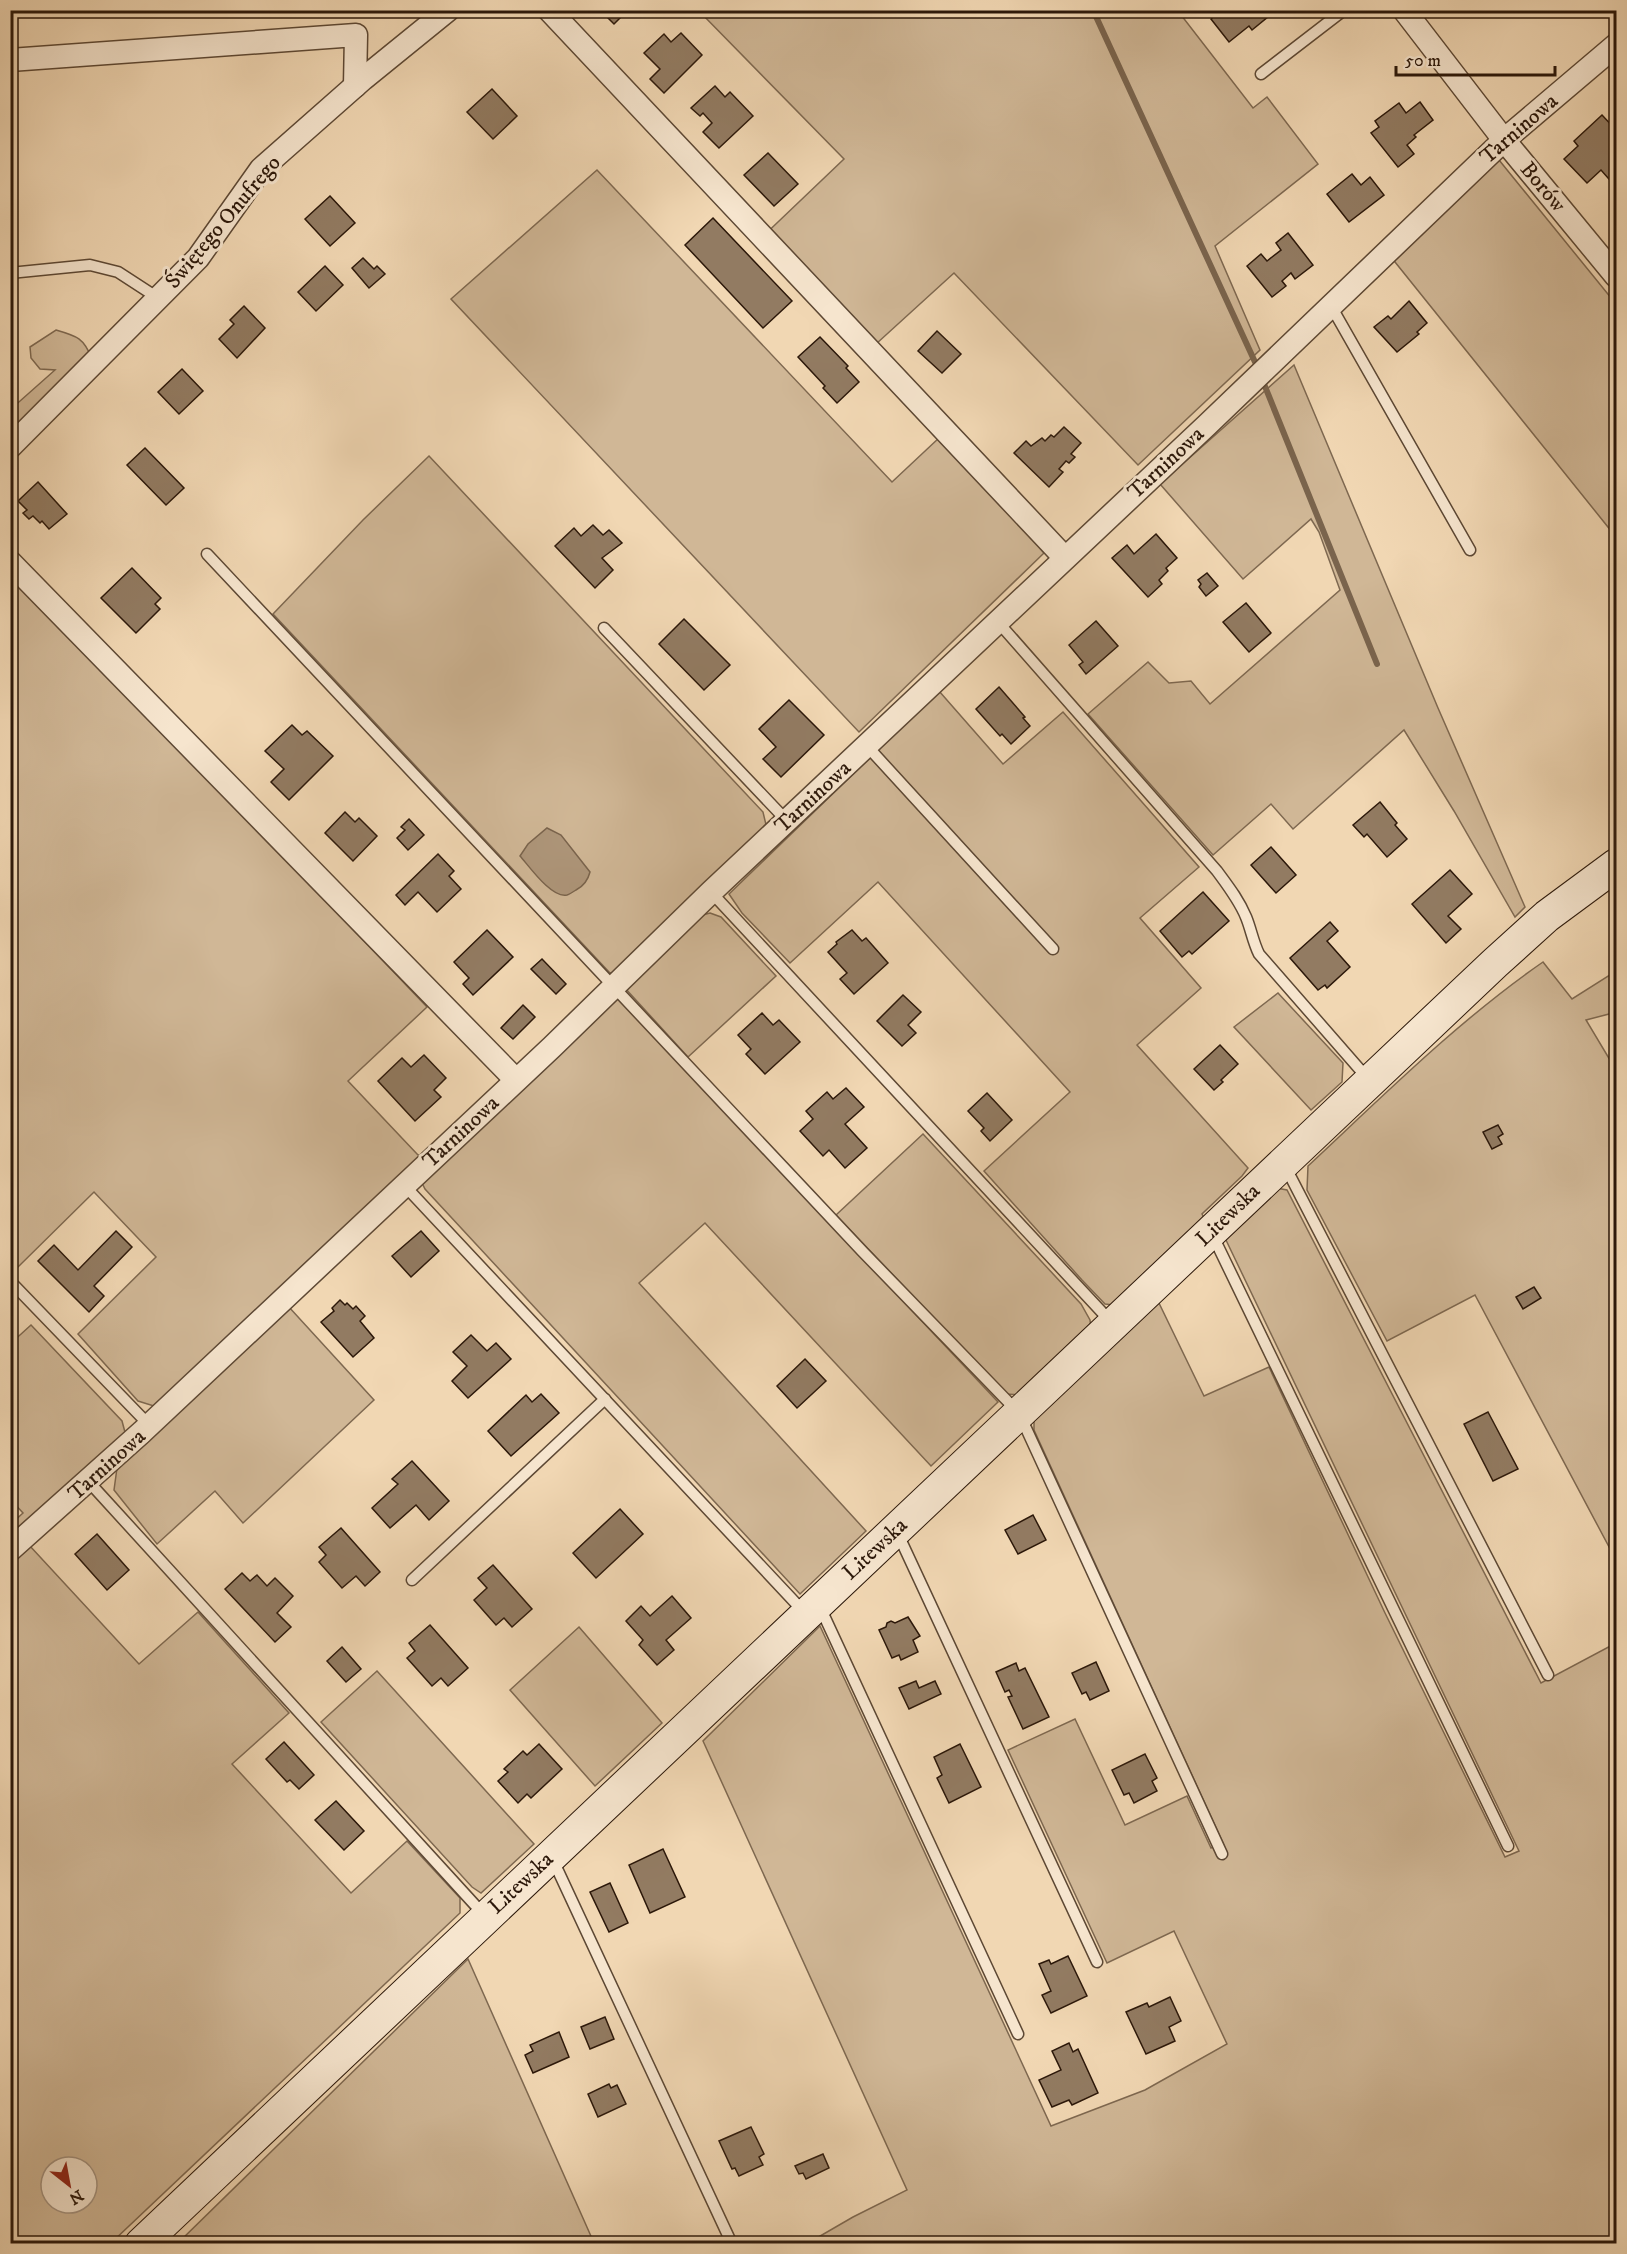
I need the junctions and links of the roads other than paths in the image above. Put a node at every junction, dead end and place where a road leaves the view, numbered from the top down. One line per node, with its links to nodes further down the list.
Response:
1 (448, 10): 8 (street, Świętego Onufrego)
2 (549, 10): 17 (street)
3 (1344, 10): 7 (lane)
4 (1404, 10): 9 (street, Borów)
5 (1617, 45): 9 (street, Tarninowa)
6 (10, 60): 8 (street)
7 (1261, 74)
8 (355, 86): 12 (street, Świętego Onufrego)
9 (1504, 140): 11 (street, Borów); 13 (street, Tarninowa)
10 (10, 273): 12 (lane)
11 (1617, 276)
12 (159, 298): 14 (street, Świętego Onufrego)
13 (1331, 306): 15 (lane); 17 (street, Tarninowa)
14 (10, 447)
15 (1470, 550)
16 (207, 554): 26 (lane)
17 (1065, 558): 19 (street, Tarninowa)
18 (10, 562): 27 (street)
19 (998, 622): 21 (street, Tarninowa); 28 (lane)
20 (604, 628): 22 (lane)
21 (867, 746): 22 (street, Tarninowa); 25 (lane)
22 (787, 821): 24 (street, Tarninowa)
23 (1617, 865): 28 (street, Litewska)
24 (711, 892): 26 (street, Tarninowa); 33 (lane)
25 (1053, 949)
26 (615, 987): 27 (street, Tarninowa); 35 (lane)
27 (516, 1080): 30 (street, Tarninowa)
28 (1369, 1081): 29 (street, Litewska)
29 (1284, 1162): 31 (street, Litewska); 42 (lane)
30 (404, 1185): 34 (lane); 36 (street, Tarninowa)
31 (1211, 1231): 33 (street, Litewska); 43 (lane)
32 (10, 1281): 36 (lane)
33 (1113, 1324): 35 (street, Litewska)
34 (605, 1399): 40 (lane); 41 (lane)
35 (1019, 1413): 38 (street, Litewska); 44 (lane)
36 (150, 1426): 37 (street, Tarninowa)
37 (89, 1482): 39 (street, Tarninowa); 46 (lane)
38 (896, 1530): 41 (street, Litewska); 47 (lane)
39 (10, 1550)
40 (412, 1580)
41 (812, 1608): 45 (street, Litewska); 48 (lane)
42 (1548, 1675)
43 (1508, 1846)
44 (1222, 1854)
45 (551, 1855): 46 (street, Litewska); 50 (lane)
46 (486, 1916): 49 (street, Litewska)
47 (1097, 1962)
48 (1018, 2034)
49 (141, 2244)
50 (732, 2244)

